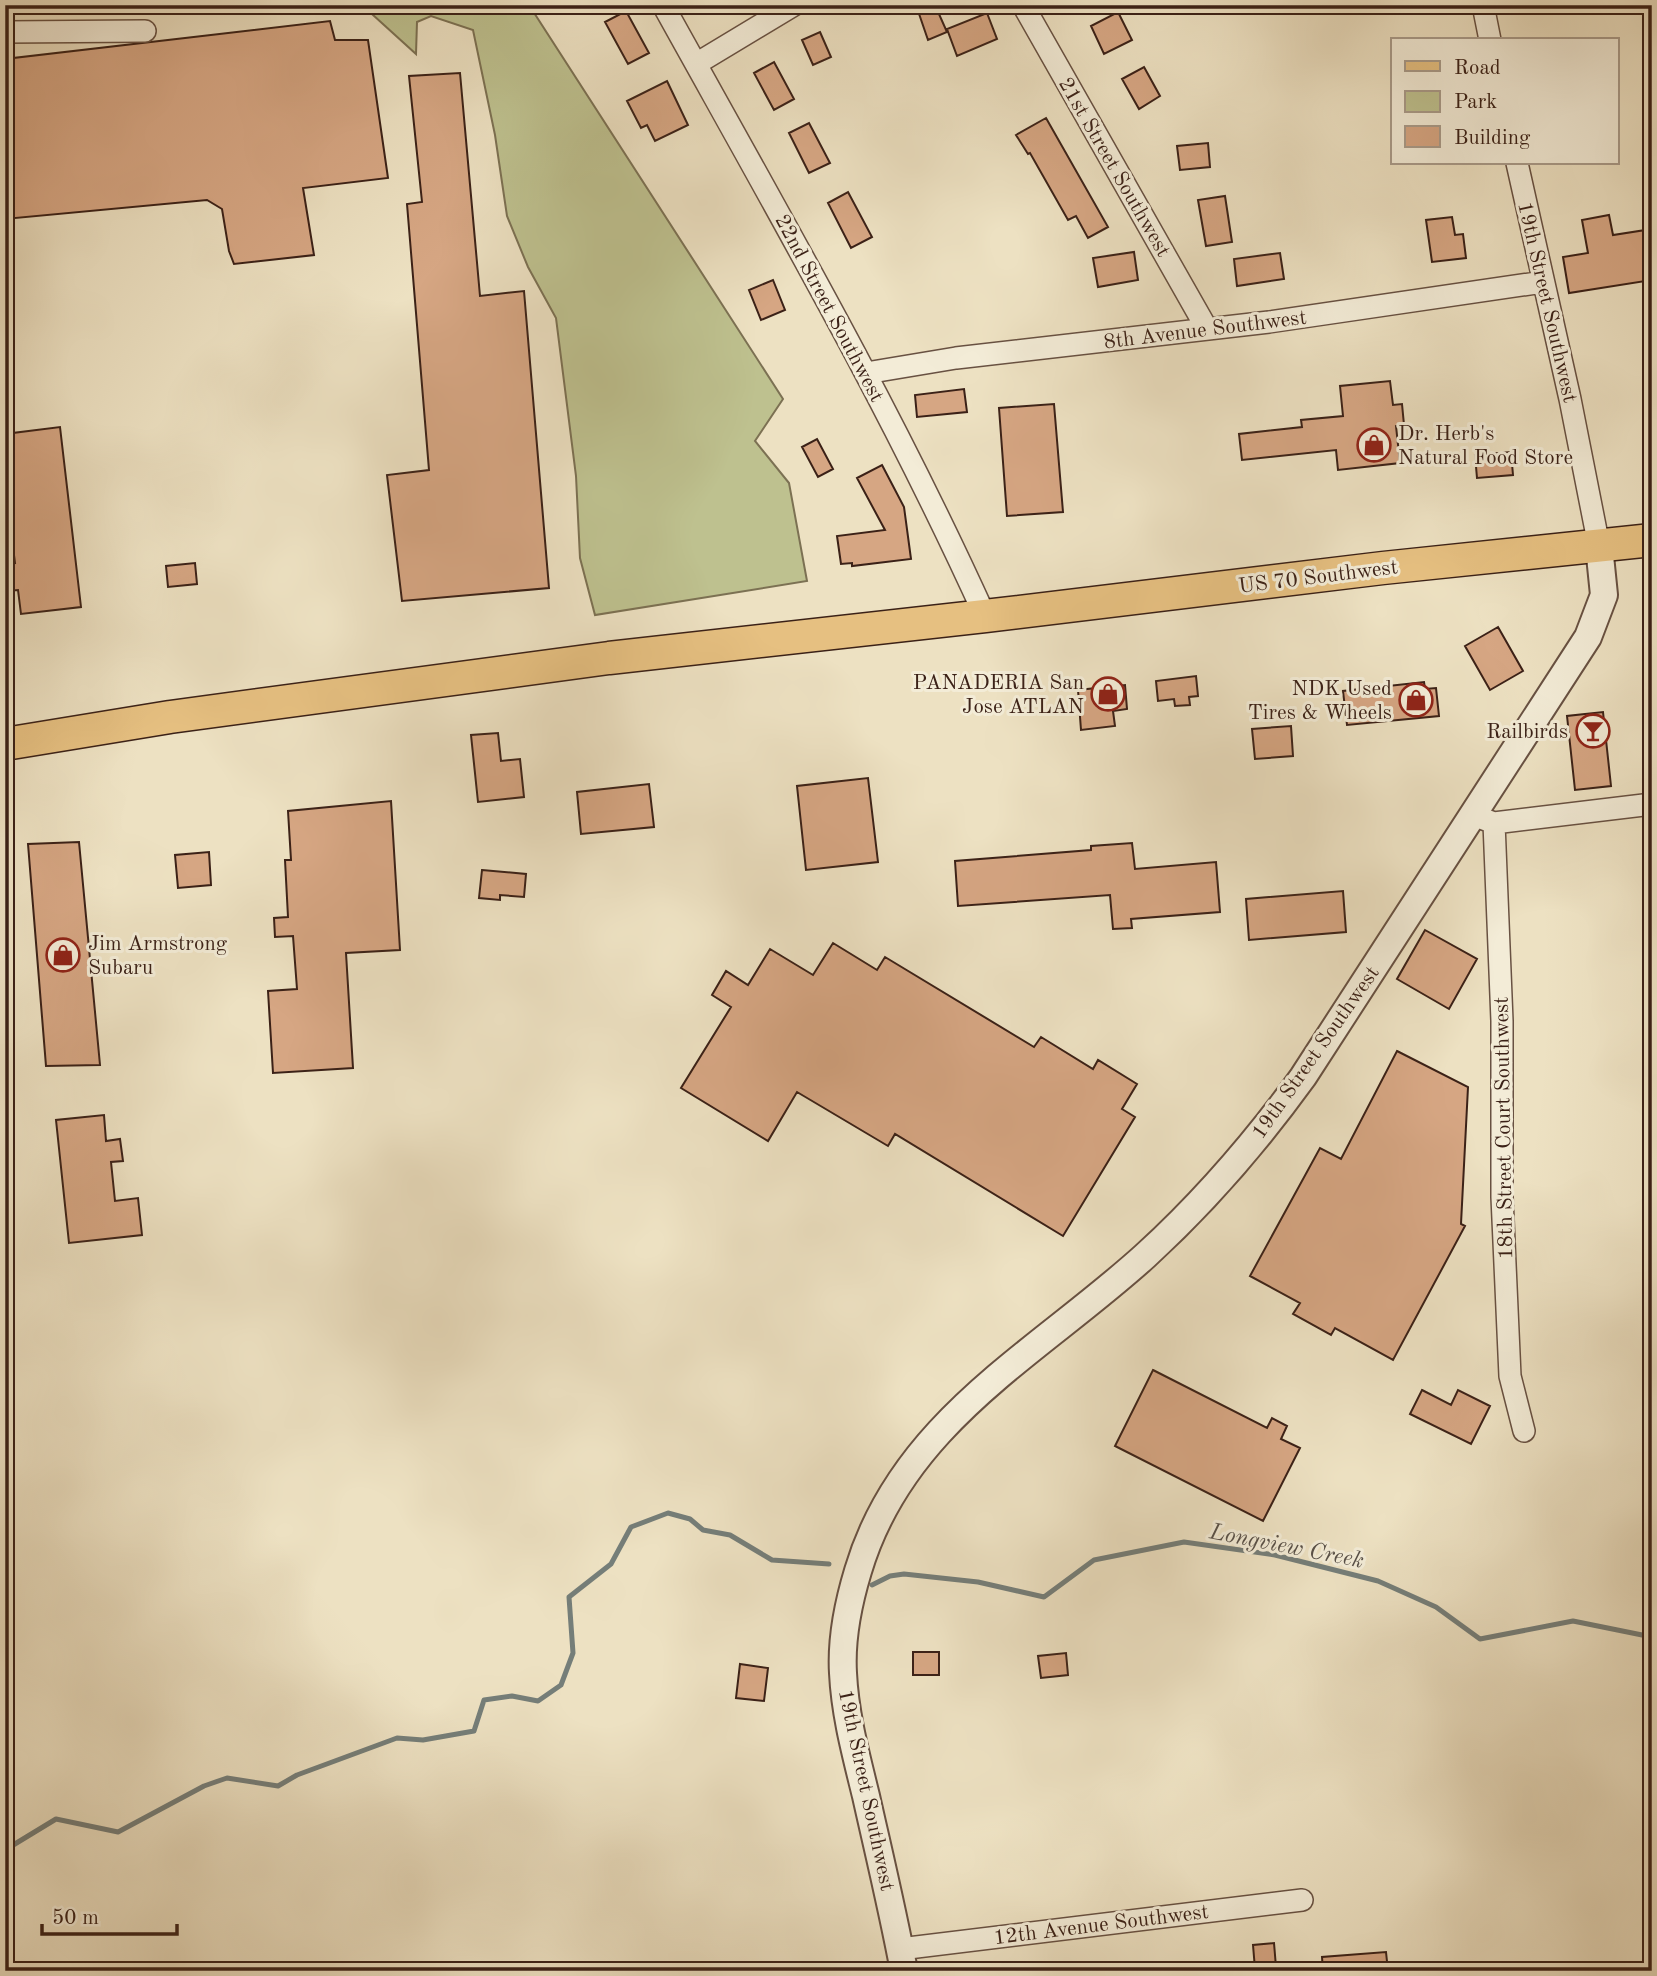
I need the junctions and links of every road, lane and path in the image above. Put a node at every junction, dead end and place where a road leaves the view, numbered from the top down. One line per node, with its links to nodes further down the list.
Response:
1 (663, 5): 8 (street, 22nd Street Southwest)
2 (794, 5): 8 (street)
3 (1023, 5): 11 (street, 21st Street Southwest)
4 (1483, 5): 7 (street)
5 (5, 32): 6 (street)
6 (145, 32)
7 (1490, 38)
8 (696, 64): 12 (street, 22nd Street Southwest)
9 (1517, 164): 10 (street, 19th Street Southwest)
10 (1543, 282): 11 (street, 8th Avenue Southwest); 14 (street, 19th Street Southwest)
11 (1207, 329): 12 (street, 8th Avenue Southwest)
12 (866, 373): 15 (street, 22nd Street Southwest)
13 (1652, 540): 14 (main road, US 70 Southwest)
14 (1599, 546): 15 (main road, US 70 Southwest); 18 (street, 19th Street Southwest)
15 (985, 616): 16 (main road, US 70 Southwest)
16 (5, 744)
17 (1652, 804): 18 (street)
18 (1483, 819): 19 (street, 18th Street Court Southwest); 21 (street, 19th Street Southwest)
19 (1524, 1431)
20 (1302, 1900): 21 (street, 12th Avenue Southwest)
21 (902, 1960)

